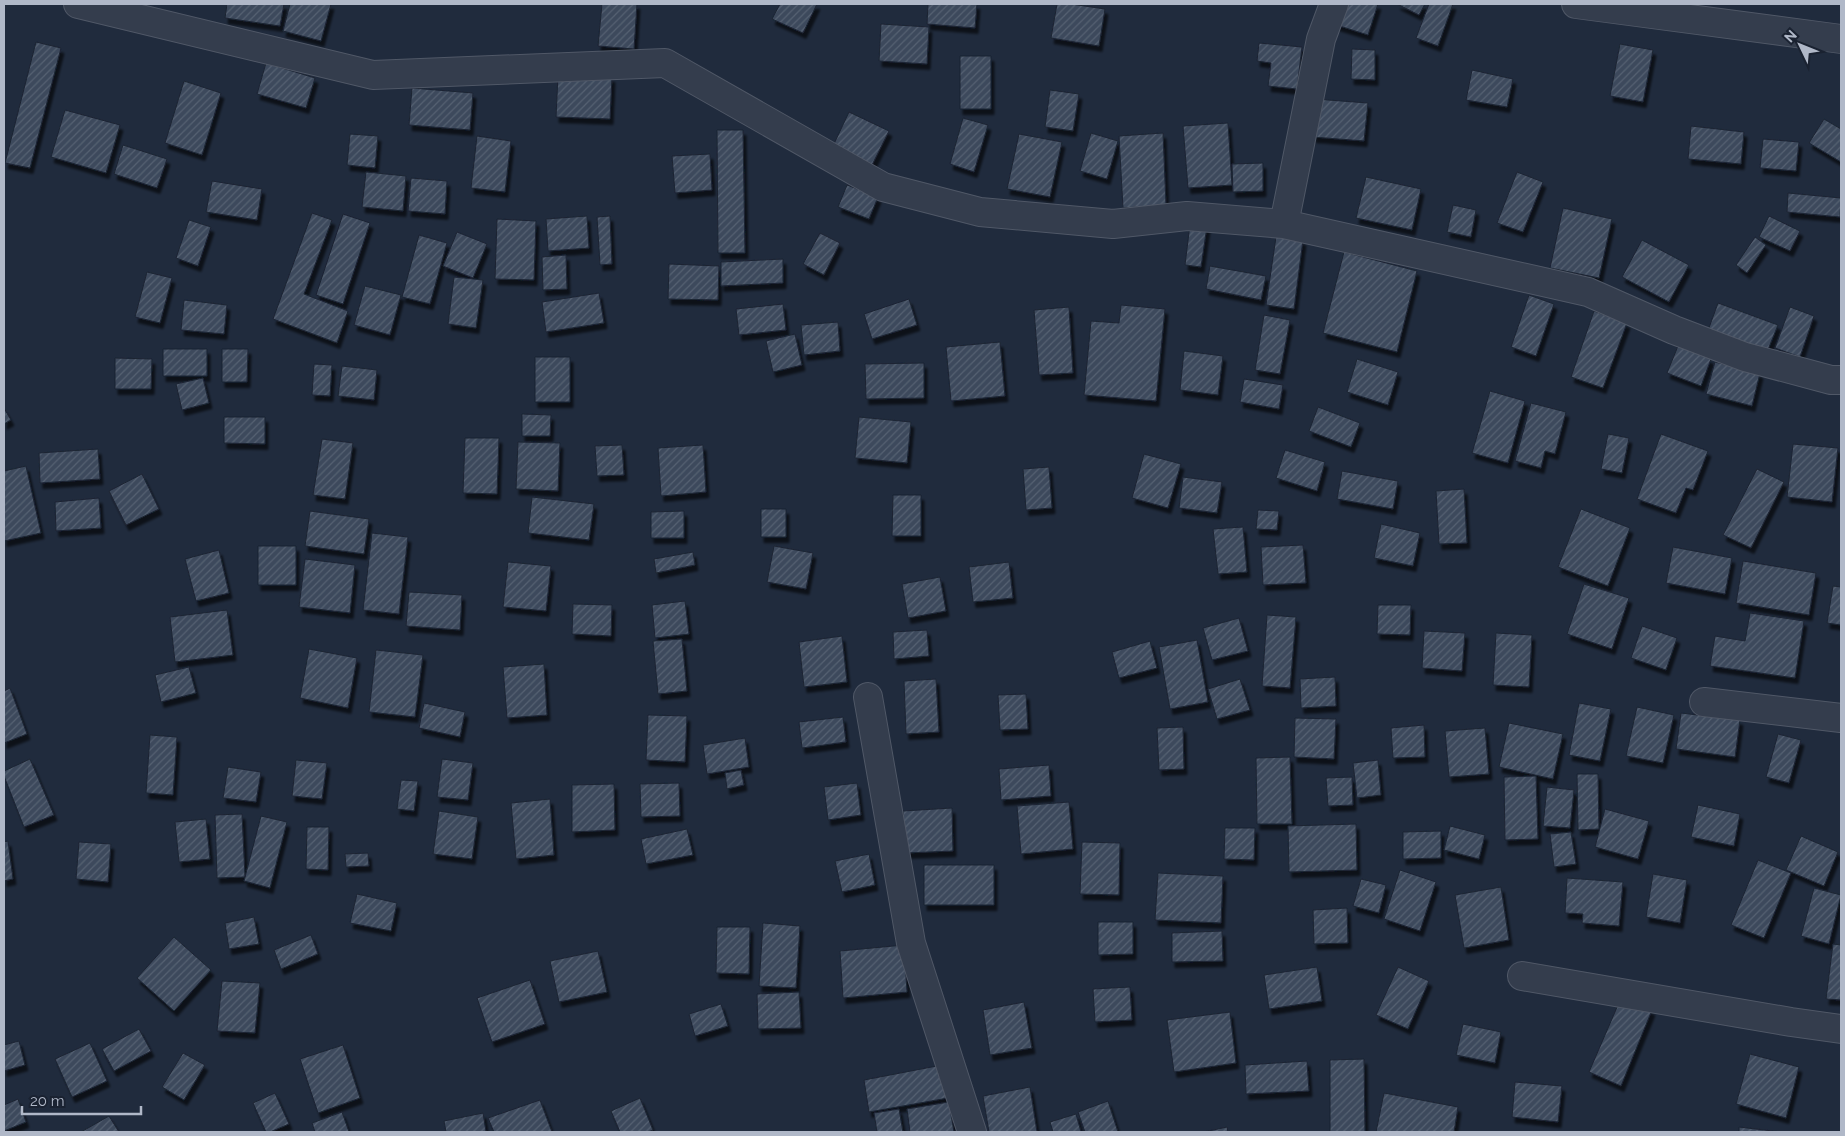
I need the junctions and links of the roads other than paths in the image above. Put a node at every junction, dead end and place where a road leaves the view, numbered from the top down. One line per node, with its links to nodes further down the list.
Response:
1 (78, 4): 5 (street)
2 (1334, 4): 5 (street)
3 (1576, 4): 4 (street)
4 (1841, 40)
5 (1284, 224): 6 (street)
6 (1841, 380)
7 (868, 697): 12 (street)
8 (1704, 702): 9 (street)
9 (1841, 718)
10 (1522, 976): 11 (street)
11 (1841, 1029)
12 (972, 1132)

